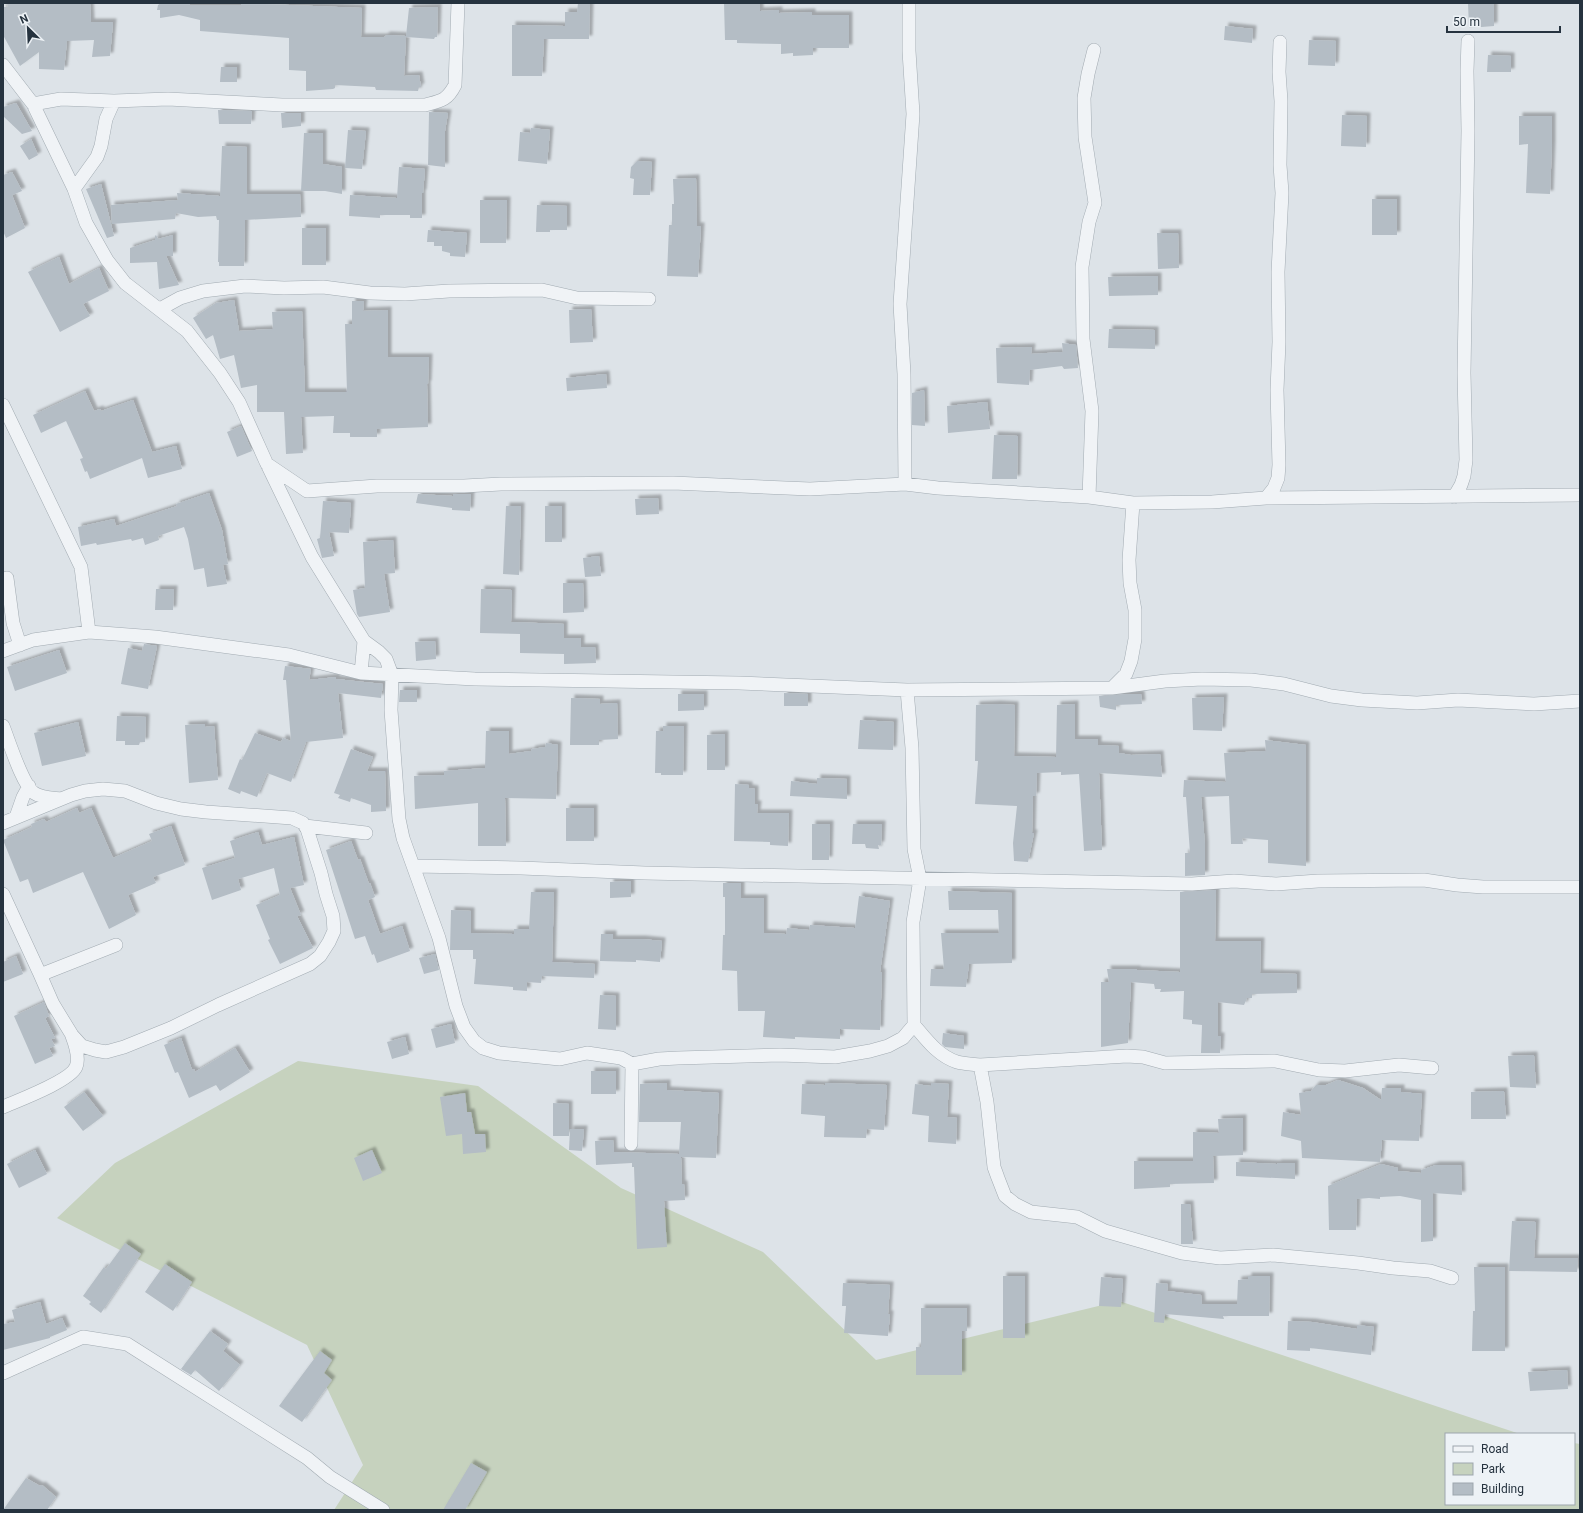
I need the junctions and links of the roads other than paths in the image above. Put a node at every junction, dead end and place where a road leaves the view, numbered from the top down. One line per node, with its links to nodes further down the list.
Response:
1 (458, 3): 7 (street)
2 (909, 3): 14 (street)
3 (1468, 40): 16 (street)
4 (1280, 42): 18 (street)
5 (1094, 50): 17 (street)
6 (3, 65): 8 (street)
7 (114, 101): 8 (street); 9 (street)
8 (33, 104): 9 (street)
9 (74, 189): 11 (street)
10 (649, 299): 11 (street)
11 (160, 309): 13 (street)
12 (3, 405): 21 (street)
13 (266, 462): 14 (street); 22 (street)
14 (905, 484): 17 (street)
15 (1580, 495): 16 (street)
16 (1454, 496): 18 (street)
17 (1089, 497): 19 (street)
18 (1266, 498): 19 (street)
19 (1133, 503): 27 (street)
20 (7, 578): 23 (street)
21 (89, 632): 23 (street); 25 (street)
22 (364, 641): 25 (street); 26 (street)
23 (20, 645): 24 (street)
24 (3, 651)
25 (361, 673): 26 (street)
26 (392, 675): 28 (street); 37 (street)
27 (1112, 688): 28 (street); 29 (street)
28 (907, 690): 38 (street)
29 (1580, 701)
30 (3, 726): 31 (street)
31 (29, 786): 32 (street); 33 (street)
32 (61, 799): 33 (street); 35 (street)
33 (16, 817): 34 (street)
34 (3, 823)
35 (305, 826): 36 (street); 44 (street)
36 (366, 833)
37 (414, 866): 38 (street); 45 (street)
38 (920, 879): 39 (street); 43 (street)
39 (1580, 887)
40 (3, 894): 42 (street)
41 (116, 945): 42 (street)
42 (39, 972): 44 (street)
43 (914, 1025): 45 (street); 46 (street)
44 (72, 1035): 48 (street)
45 (632, 1064): 49 (street)
46 (980, 1065): 47 (street); 50 (street)
47 (1432, 1068)
48 (3, 1107)
49 (631, 1144)
50 (1452, 1278)
51 (3, 1374): 52 (street)
52 (383, 1510)

